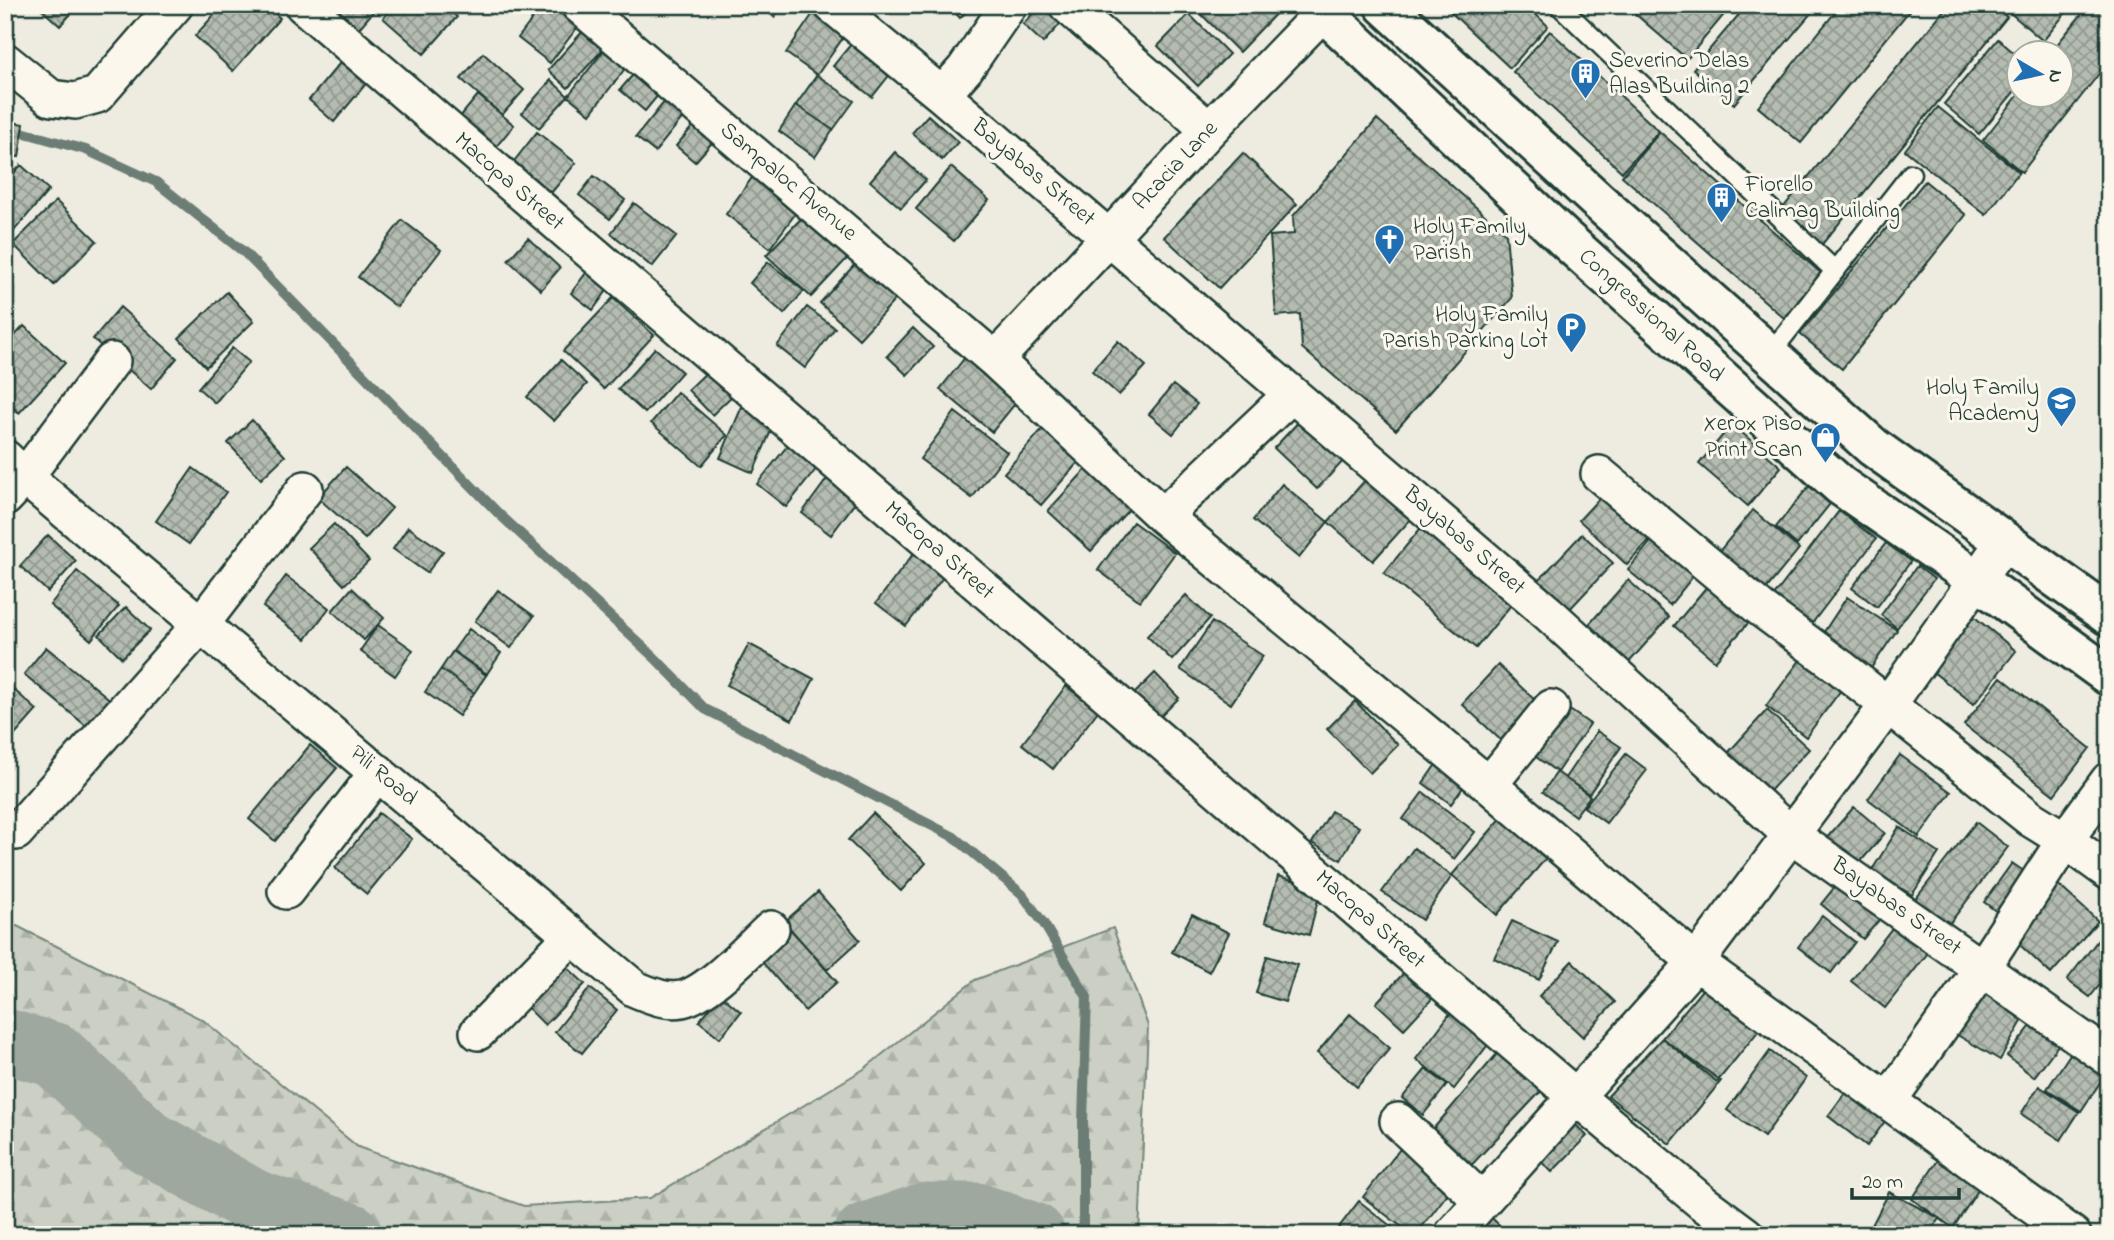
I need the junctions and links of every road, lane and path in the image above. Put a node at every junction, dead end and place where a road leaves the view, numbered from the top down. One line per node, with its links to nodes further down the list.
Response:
1 (175, 5): 10 (street)
2 (303, 5): 45 (street, Macopa Street)
3 (579, 5): 17 (street, Sampaloc Avenue)
4 (832, 5): 11 (street, Bayabas Street)
5 (1009, 5): 11 (street)
6 (1067, 5): 12 (street)
7 (1384, 5): 16 (main road)
8 (1559, 5): 15 (lane)
9 (1323, 8): 12 (street, Acacia Lane); 25 (main road, Congressional Road)
10 (5, 61)
11 (942, 95): 14 (street, Bayabas Street)
12 (1209, 130): 14 (street, Acacia Lane)
13 (1911, 174): 15 (lane)
14 (1109, 238): 17 (street, Acacia Lane); 19 (street, Bayabas Street)
15 (1835, 271): 16 (lane)
16 (1769, 355): 24 (main road)
17 (995, 360): 23 (street, Sampaloc Avenue)
18 (112, 361): 21 (street)
19 (1292, 394): 23 (street); 35 (street, Bayabas Street)
20 (1599, 474): 29 (street)
21 (12, 478): 27 (street, Pili Road)
22 (305, 489): 27 (street)
23 (1163, 516): 33 (street, Sampaloc Avenue)
24 (2003, 543): 25 (street); 26 (main road)
25 (1977, 580): 28 (main road, Congressional Road); 29 (street)
26 (2109, 616)
27 (202, 623): 31 (street, Pili Road); 34 (street)
28 (2109, 676)
29 (1888, 705): 35 (street); 36 (street)
30 (1551, 708): 33 (street)
31 (378, 772): 38 (street); 40 (street, Pili Road)
32 (2109, 780): 36 (street)
33 (1489, 785): 41 (street, Sampaloc Avenue)
34 (16, 832)
35 (1790, 834): 41 (street); 42 (street, Bayabas Street)
36 (2065, 840): 37 (street); 42 (street)
37 (2109, 872)
38 (286, 891)
39 (771, 929): 40 (street, Pili Road)
40 (572, 936): 43 (street)
41 (1696, 962): 45 (street); 46 (street, Sampaloc Avenue)
42 (1982, 968): 44 (street, Bayabas Street); 46 (street)
43 (478, 1032)
44 (2109, 1058)
45 (1575, 1096): 48 (street); 50 (street, Macopa Street)
46 (1889, 1100): 51 (street, Sampaloc Avenue)
47 (1398, 1121): 48 (street)
48 (1482, 1200): 49 (street)
49 (1452, 1235)
50 (1746, 1235)
51 (2073, 1235)

